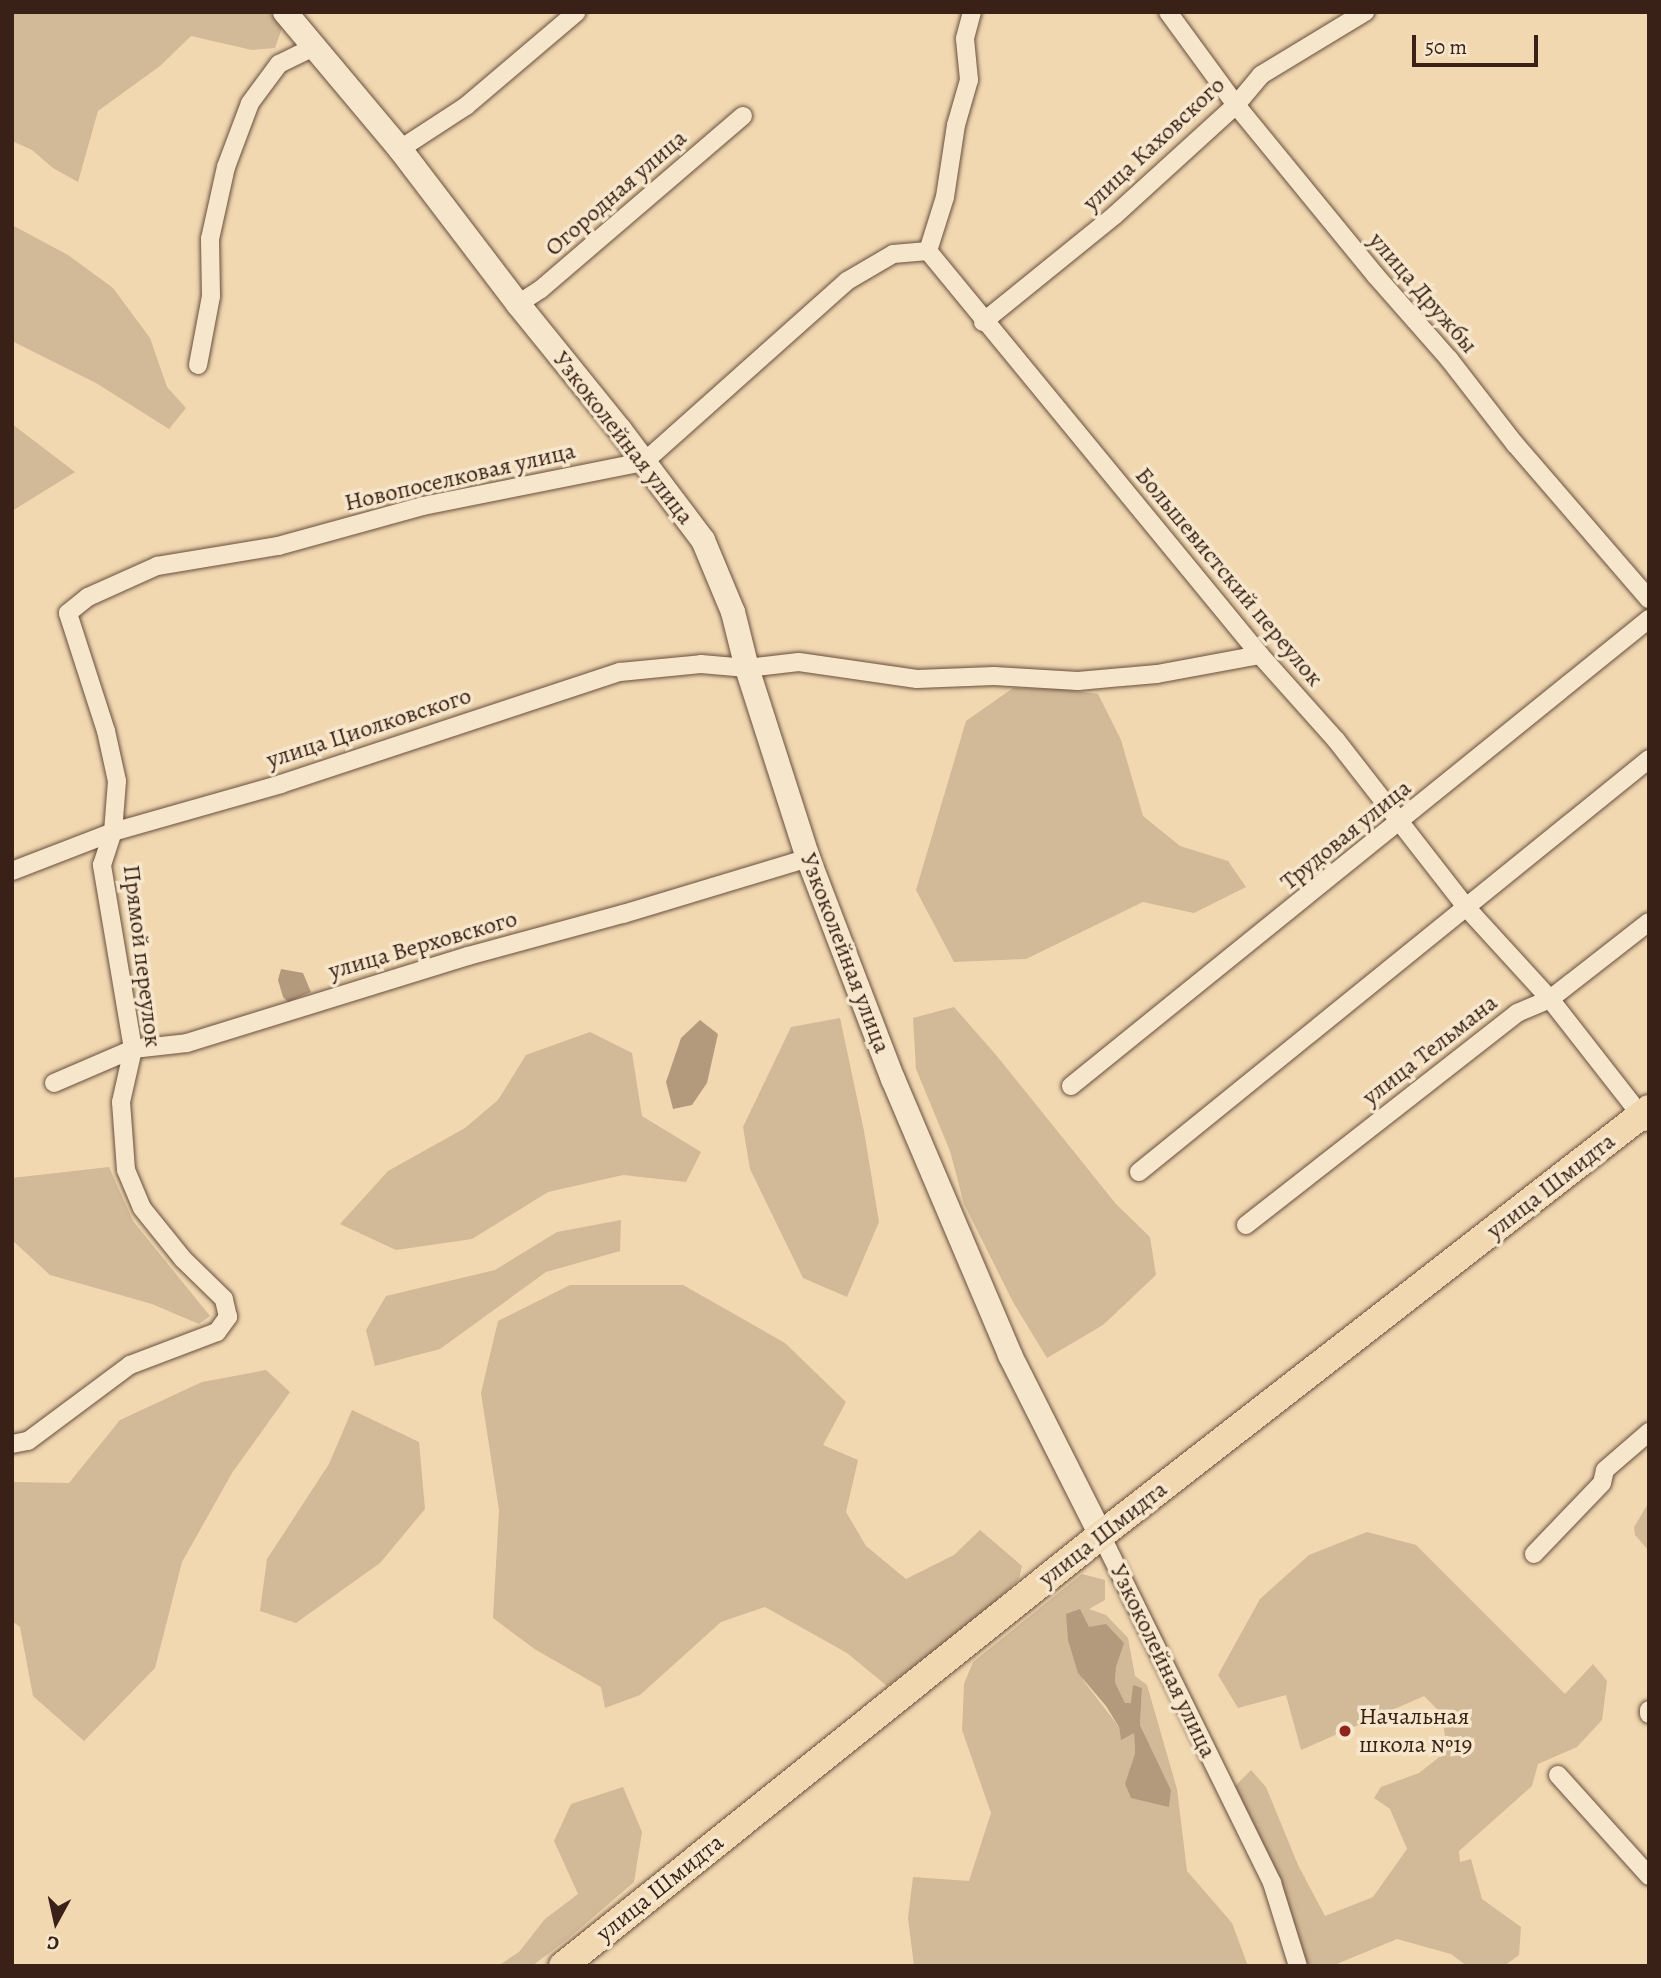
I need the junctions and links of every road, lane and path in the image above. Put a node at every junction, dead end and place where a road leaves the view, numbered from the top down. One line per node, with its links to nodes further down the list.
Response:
1 (577, 12): 9 (street)
2 (972, 12): 10 (street)
3 (1168, 12): 7 (street, улица Дружбы)
4 (1365, 12): 7 (street, улица Каховского)
5 (289, 14): 6 (street, Узкоколейная улица)
6 (314, 47): 9 (street, Узкоколейная улица); 13 (street)
7 (1236, 105): 12 (street, улица Каховского); 15 (street, улица Дружбы)
8 (743, 116): 11 (street, Огородная улица)
9 (400, 149): 11 (street, Узкоколейная улица)
10 (928, 251): 12 (street, Большевистский переулок); 14 (street)
11 (518, 304): 14 (street, Узкоколейная улица)
12 (983, 321): 18 (street, Большевистский переулок)
13 (198, 365)
14 (644, 462): 16 (street, Новопоселковая улица); 19 (street, Узкоколейная улица)
15 (1649, 599)
16 (68, 613): 22 (street, Прямой переулок)
17 (1649, 619): 21 (street, Трудовая улица)
18 (1260, 655): 19 (street, улица Циолковского); 21 (street, Большевистский переулок)
19 (747, 668): 22 (street, улица Циолковского); 23 (street, Узкоколейная улица)
20 (1649, 759): 25 (street)
21 (1402, 821): 25 (street, Большевистский переулок); 30 (street, Трудовая улица)
22 (113, 832): 24 (street, улица Циолковского); 28 (street, Прямой переулок)
23 (808, 858): 28 (street, улица Верховского); 36 (street, Узкоколейная улица)
24 (12, 871)
25 (1465, 906): 27 (street, Большевистский переулок); 32 (street)
26 (1649, 922): 27 (street, улица Тельмана)
27 (1550, 999): 31 (street, Большевистский переулок); 33 (street, улица Тельмана)
28 (133, 1049): 29 (street, улица Верховского); 35 (street, Прямой переулок)
29 (54, 1083)
30 (1072, 1087)
31 (1646, 1117): 36 (main road, улица Шмидта)
32 (1139, 1172)
33 (1246, 1225)
34 (1649, 1432): 37 (street)
35 (12, 1444)
36 (1101, 1535): 40 (main road, улица Шмидта); 41 (street, Узкоколейная улица)
37 (1534, 1554)
38 (1558, 1775): 39 (street)
39 (1649, 1876)
40 (563, 1966)
41 (1298, 1966)

